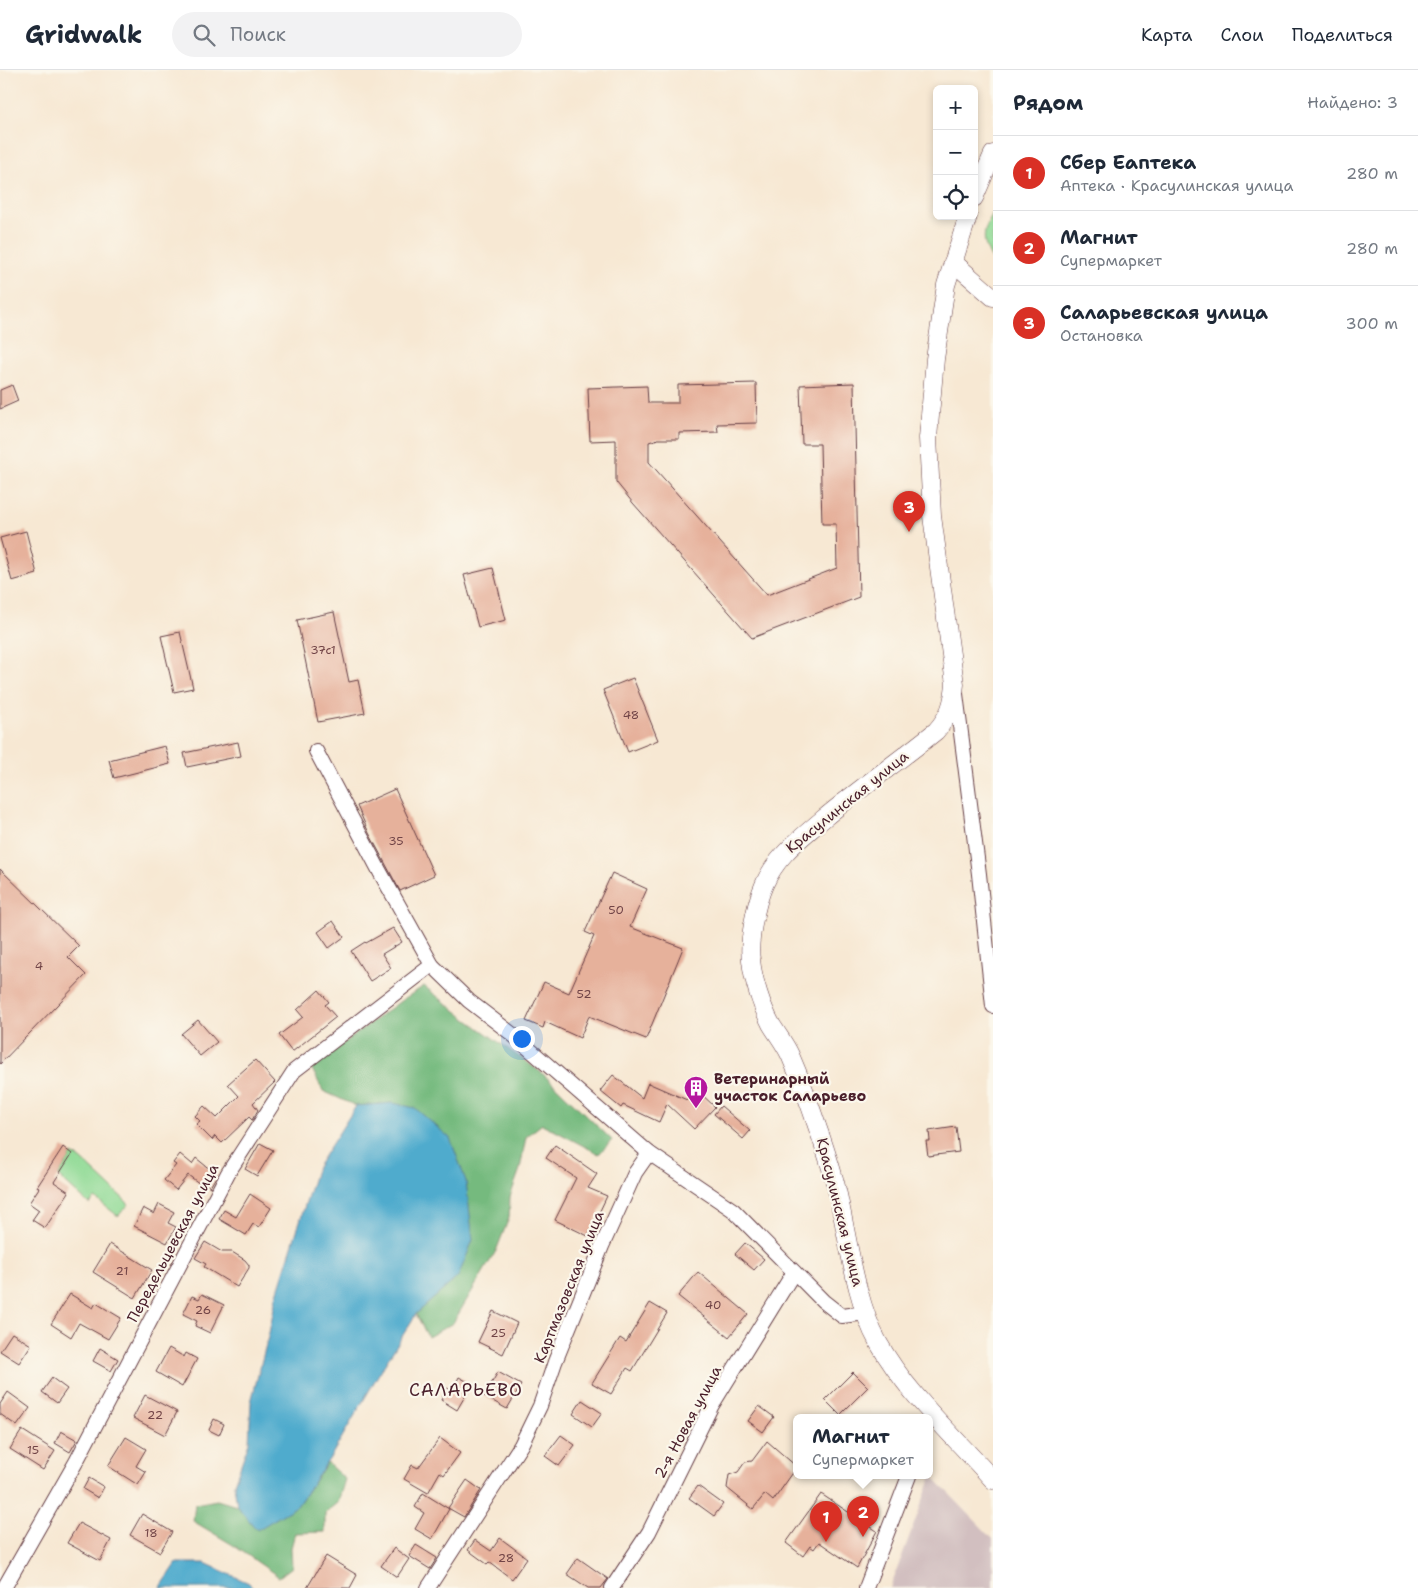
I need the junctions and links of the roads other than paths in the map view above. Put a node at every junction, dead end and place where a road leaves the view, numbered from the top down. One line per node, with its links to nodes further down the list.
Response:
1 (993, 154): 2 (street)
2 (978, 189)
3 (967, 220): 4 (street, Красулинская улица)
4 (953, 262): 5 (street); 6 (street, Красулинская улица)
5 (993, 297)
6 (954, 684): 9 (street); 12 (street, Красулинская улица)
7 (316, 751): 8 (street)
8 (432, 965): 10 (street); 17 (street, Передельцевская улица)
9 (993, 1006)
10 (649, 1153): 11 (street); 18 (street, Картмазовская улица)
11 (794, 1272): 12 (street); 19 (street, 2-я Новая улица)
12 (866, 1313): 13 (street, Красулинская улица)
13 (927, 1414)
14 (933, 1423): 16 (street, Красулинская улица)
15 (908, 1479): 20 (street)
16 (993, 1480)
17 (4, 1588)
18 (428, 1588)
19 (612, 1588)
20 (866, 1588)

